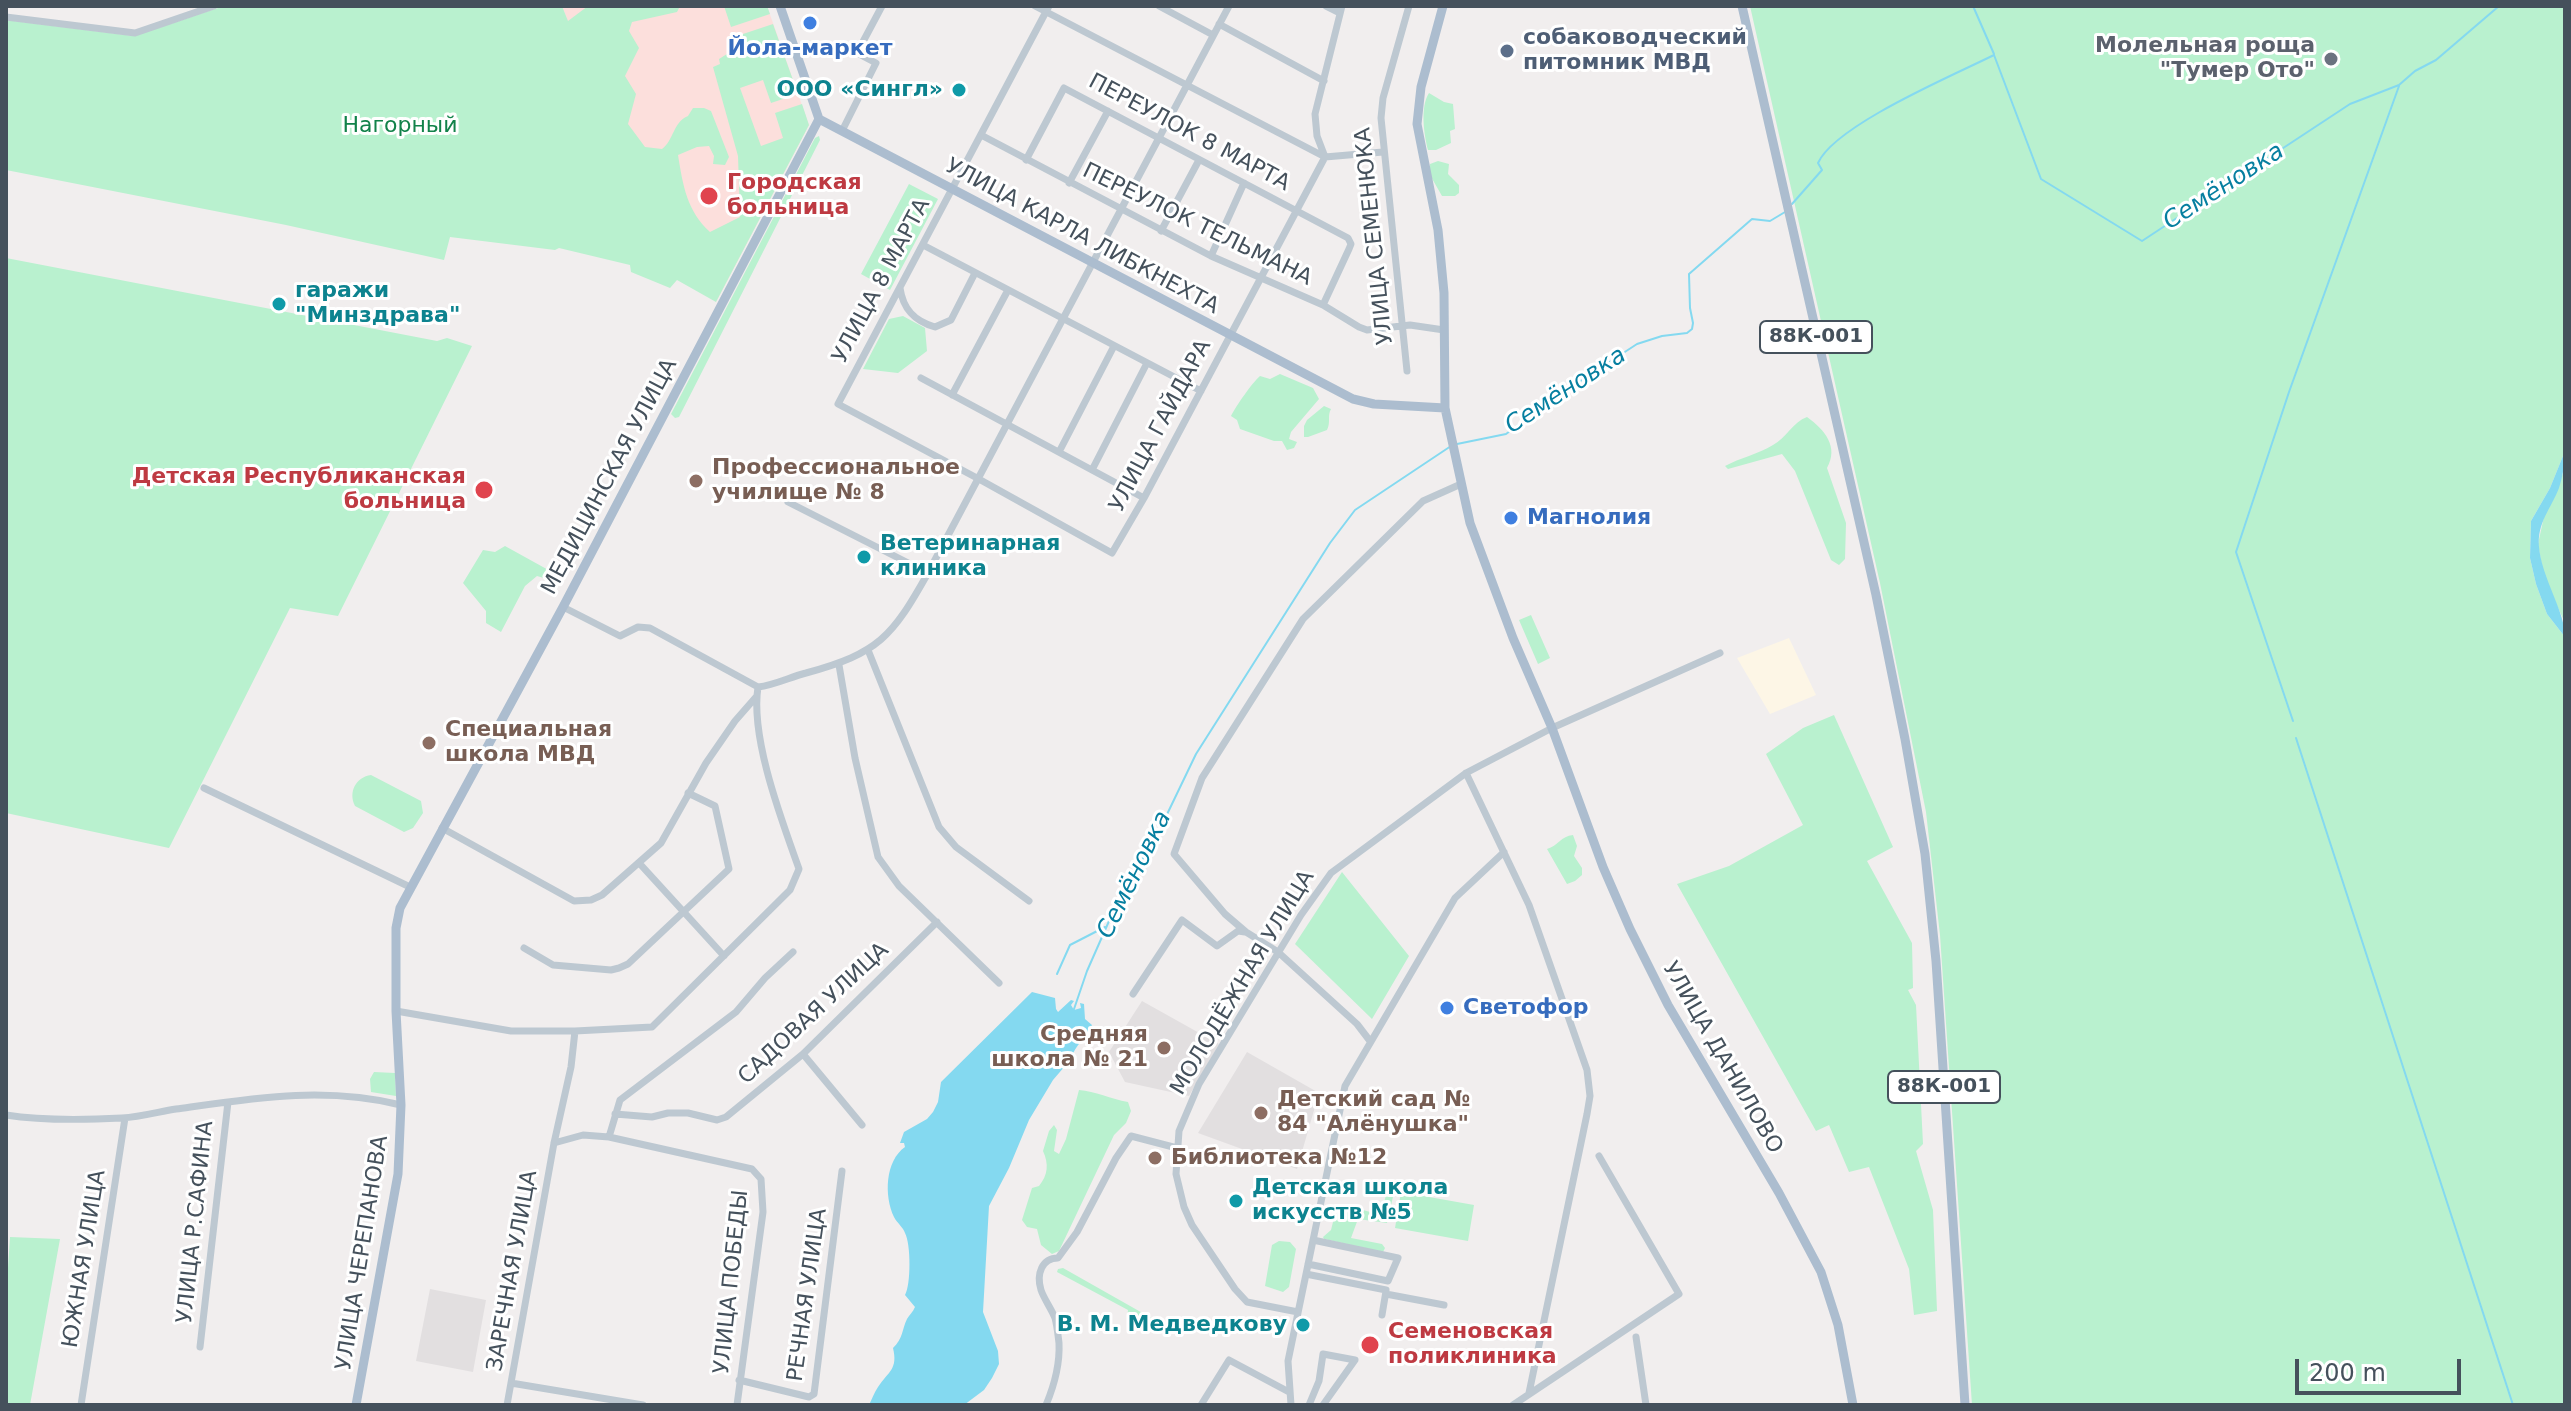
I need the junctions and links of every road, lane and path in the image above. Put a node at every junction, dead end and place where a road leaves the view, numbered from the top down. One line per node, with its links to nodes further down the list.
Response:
1 (8, 6): 15 (street)
2 (180, 6): 16 (street)
3 (214, 6): 16 (street)
4 (780, 6): 22 (main road)
5 (882, 6): 23 (street)
6 (1035, 6): 13 (street)
7 (1159, 6): 18 (street)
8 (1229, 6): 17 (street)
9 (1326, 6): 14 (street)
10 (1409, 6): 26 (street, УЛИЦА СЕМЕНЮКА)
11 (1443, 6): 46 (main road, УЛИЦА ДАНИЛОВО)
12 (1742, 6): 130 (main road, 88К-001)
13 (1047, 9): 20 (street); 24 (street, УЛИЦА 8 МАРТА)
14 (1341, 10): 19 (street)
15 (6, 17): 16 (street)
16 (184, 17)
17 (1219, 24): 18 (street); 19 (street)
18 (1213, 35): 20 (street)
19 (1324, 81): 27 (street)
20 (1186, 85): 25 (street); 27 (street)
21 (1108, 111): 25 (street, ПЕРЕУЛОК 8 МАРТА); 28 (street, ПЕРЕУЛОК 8 МАРТА); 30 (street)
22 (819, 119): 23 (main road, УЛИЦА КАРЛА ЛИБКНЕХТА); 63 (main road, МЕДИЦИНСКАЯ УЛИЦА)
23 (842, 131): 32 (main road, УЛИЦА КАРЛА ЛИБКНЕХТА)
24 (981, 135): 28 (street, ПЕРЕУЛОК ТЕЛЬМАНА); 32 (street, УЛИЦА 8 МАРТА)
25 (1158, 138): 29 (street, ПЕРЕУЛОК 8 МАРТА); 33 (street)
26 (1383, 152): 27 (street); 45 (street, УЛИЦА СЕМЕНЮКА)
27 (1325, 157): 34 (street, УЛИЦА ГАЙДАРА)
28 (1026, 160): 30 (street, ПЕРЕУЛОК ТЕЛЬМАНА)
29 (1199, 160): 31 (street, ПЕРЕУЛОК 8 МАРТА); 35 (street)
30 (1069, 183): 33 (street, ПЕРЕУЛОК ТЕЛЬМАНА)
31 (1244, 183): 34 (street, ПЕРЕУЛОК 8 МАРТА); 37 (street)
32 (952, 189): 36 (street, УЛИЦА 8 МАРТА); 38 (main road, УЛИЦА КАРЛА ЛИБКНЕХТА)
33 (1119, 209): 35 (street, ПЕРЕУЛОК ТЕЛЬМАНА); 38 (street)
34 (1296, 210): 40 (street, УЛИЦА ГАЙДАРА); 43 (street, ПЕРЕУЛОК 8 МАРТА)
35 (1161, 231): 37 (street, ПЕРЕУЛОК ТЕЛЬМАНА)
36 (923, 245): 39 (street); 41 (street, УЛИЦА 8 МАРТА)
37 (1211, 256): 40 (street, ПЕРЕУЛОК ТЕЛЬМАНА)
38 (1091, 262): 44 (street); 47 (main road, УЛИЦА КАРЛА ЛИБКНЕХТА)
39 (975, 273): 41 (street); 42 (street)
40 (1260, 278): 43 (street, ПЕРЕУЛОК ТЕЛЬМАНА); 47 (street, УЛИЦА ГАЙДАРА)
41 (900, 288): 58 (street, УЛИЦА 8 МАРТА)
42 (1008, 290): 44 (street); 53 (street)
43 (1323, 305): 45 (street, ПЕРЕУЛОК ТЕЛЬМАНА)
44 (1062, 318): 48 (street); 55 (street)
45 (1403, 326): 46 (street, ПЕРЕУЛОК ТЕЛЬМАНА); 50 (street, УЛИЦА СЕМЕНЮКА)
46 (1444, 330): 54 (main road, УЛИЦА ДАНИЛОВО)
47 (1230, 335): 52 (street, УЛИЦА ГАЙДАРА); 54 (main road, УЛИЦА КАРЛА ЛИБКНЕХТА)
48 (1114, 346): 49 (street); 56 (street)
49 (1147, 363): 52 (street); 57 (street)
50 (1407, 371)
51 (921, 378): 53 (street)
52 (1201, 391): 60 (street, УЛИЦА ГАЙДАРА)
53 (952, 395): 55 (street)
54 (1445, 408): 59 (main road, УЛИЦА ДАНИЛОВО)
55 (1006, 424): 56 (street); 58 (street)
56 (1059, 452): 57 (street)
57 (1092, 470): 60 (street)
58 (977, 478): 60 (street, УЛИЦА ГАЙДАРА); 62 (street)
59 (1461, 484): 69 (main road, УЛИЦА ДАНИЛОВО); 81 (street)
60 (1144, 498)
61 (788, 502): 62 (street)
62 (928, 573): 64 (street)
63 (563, 607): 67 (street); 73 (main road, МЕДИЦИНСКАЯ УЛИЦА)
64 (868, 650): 66 (street); 78 (street)
65 (1720, 653): 69 (street, МОЛОДЁЖНАЯ УЛИЦА)
66 (839, 665): 67 (street); 80 (street)
67 (758, 687): 68 (street)
68 (756, 697): 72 (street); 85 (street)
69 (1552, 728): 70 (street, МОЛОДЁЖНАЯ УЛИЦА); 129 (main road, УЛИЦА ДАНИЛОВО)
70 (1466, 773): 75 (street); 84 (street, МОЛОДЁЖНАЯ УЛИЦА)
71 (204, 788): 77 (street)
72 (688, 793): 76 (street); 79 (street)
73 (442, 828): 74 (main road, МЕДИЦИНСКАЯ УЛИЦА); 76 (street)
74 (429, 851): 77 (main road, УЛИЦА ЧЕРЕПАНОВА)
75 (1504, 852): 90 (street); 116 (street)
76 (640, 864): 79 (street)
77 (410, 887): 88 (main road, УЛИЦА ЧЕРЕПАНОВА)
78 (1029, 901)
79 (683, 912): 82 (street); 85 (street)
80 (937, 922): 86 (street); 91 (street, САДОВАЯ УЛИЦА)
81 (1246, 932): 84 (street); 87 (street)
82 (524, 948)
83 (793, 952): 94 (street)
84 (1278, 952): 90 (street); 100 (street, МОЛОДЁЖНАЯ УЛИЦА)
85 (724, 956): 89 (street)
86 (999, 983)
87 (1133, 994)
88 (396, 1011): 89 (street); 93 (main road, УЛИЦА ЧЕРЕПАНОВА)
89 (575, 1031): 99 (street, ЗАРЕЧНАЯ УЛИЦА)
90 (1370, 1041): 103 (street)
91 (803, 1054): 94 (street, САДОВАЯ УЛИЦА); 97 (street)
92 (228, 1102): 93 (street); 96 (street); 112 (street, УЛИЦА Р.САФИНА)
93 (401, 1105): 119 (main road, УЛИЦА ЧЕРЕПАНОВА)
94 (615, 1114): 98 (street)
95 (6, 1115): 96 (street)
96 (125, 1118): 118 (street, ЮЖНАЯ УЛИЦА)
97 (862, 1125)
98 (609, 1137): 99 (street, УЛИЦА ПОБЕДЫ); 113 (street, УЛИЦА ПОБЕДЫ)
99 (554, 1143): 114 (street, ЗАРЕЧНАЯ УЛИЦА)
100 (1177, 1148): 109 (street, МОЛОДЁЖНАЯ УЛИЦА); 123 (street)
101 (1599, 1156): 116 (street)
102 (842, 1171): 113 (street, РЕЧНАЯ УЛИЦА)
103 (1313, 1240): 104 (street); 106 (street)
104 (1308, 1264): 105 (street); 106 (street)
105 (1306, 1274): 107 (street); 109 (street)
106 (1388, 1281): 107 (street)
107 (1386, 1292): 108 (street); 110 (street)
108 (1444, 1305)
109 (1298, 1312): 115 (street)
110 (1382, 1315)
111 (1636, 1337): 128 (street)
112 (200, 1347)
113 (739, 1380): 122 (street, УЛИЦА ПОБЕДЫ)
114 (511, 1383): 120 (street, ЗАРЕЧНАЯ УЛИЦА); 121 (street)
115 (1289, 1392): 117 (street); 124 (street)
116 (1529, 1393): 127 (street)
117 (1290, 1403): 125 (street)
118 (81, 1405)
119 (356, 1405)
120 (507, 1405)
121 (643, 1405)
122 (737, 1405)
123 (1046, 1405)
124 (1201, 1405)
125 (1308, 1405): 126 (street)
126 (1323, 1405)
127 (1513, 1405)
128 (1646, 1405)
129 (1853, 1405)
130 (1965, 1405)

